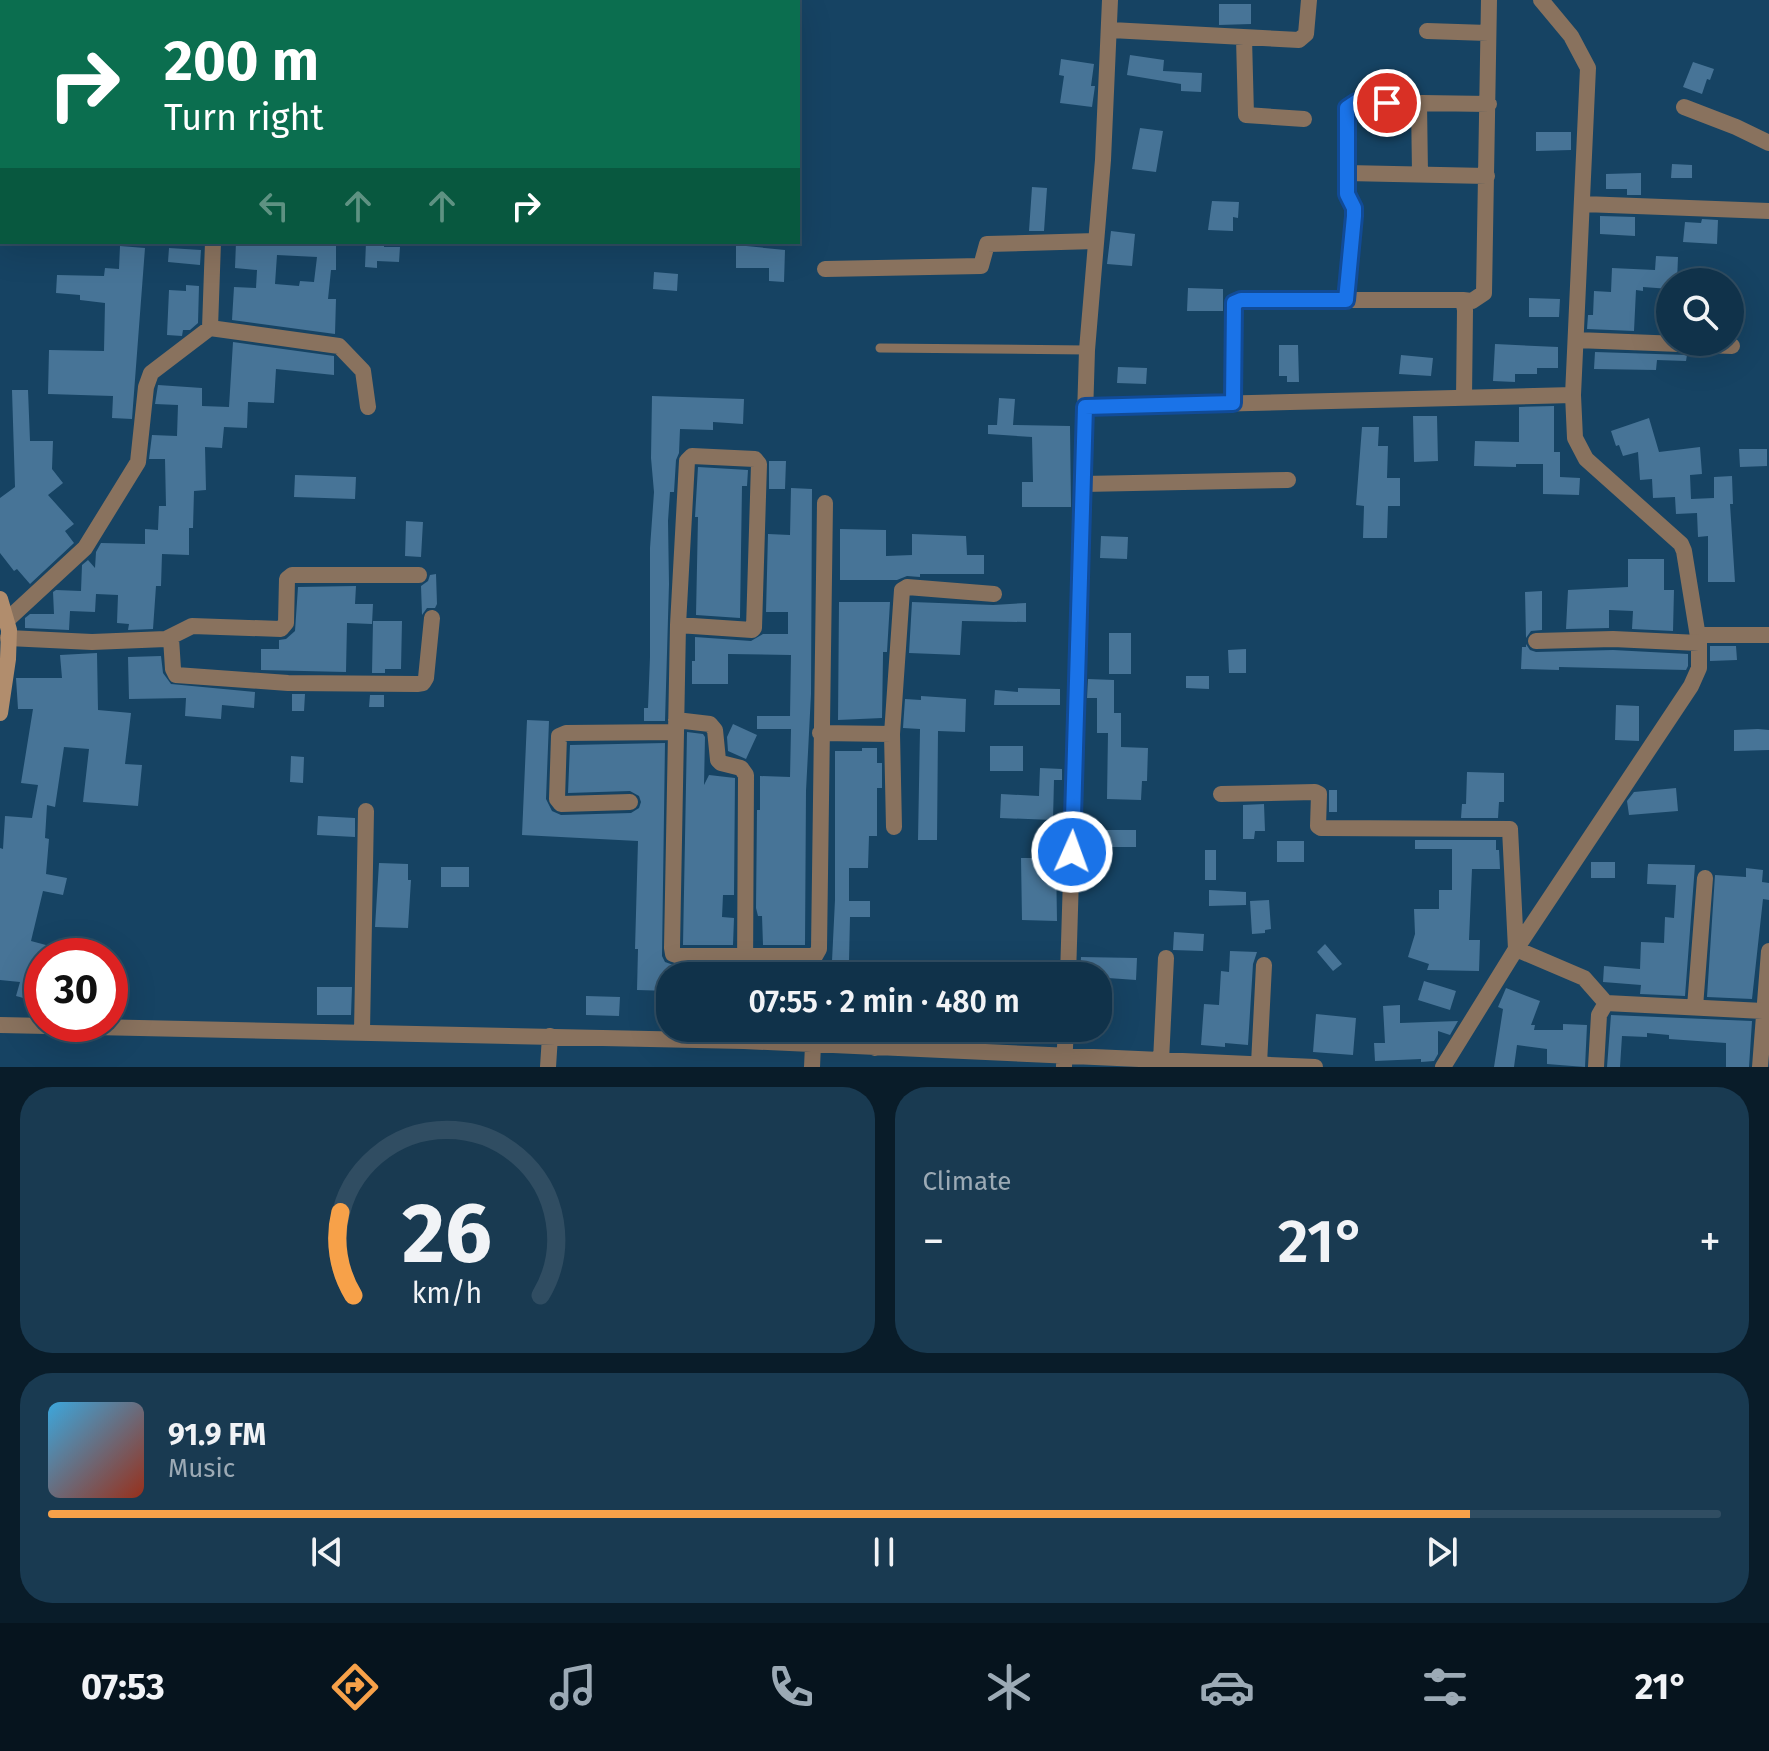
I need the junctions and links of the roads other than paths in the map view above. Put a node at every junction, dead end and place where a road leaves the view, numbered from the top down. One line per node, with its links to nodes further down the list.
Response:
1 (1110, 0): 5 (street)
2 (1309, 0): 8 (street)
3 (1489, 0): 7 (street)
4 (1541, 0): 17 (street)
5 (1111, 30): 8 (street); 19 (street)
6 (1427, 31): 7 (street)
7 (1488, 33): 10 (street)
8 (1244, 38): 12 (street)
9 (1419, 103): 10 (street); 14 (street); 15 (street)
10 (1489, 104): 16 (street)
11 (1684, 107): 13 (street)
12 (1304, 119)
13 (1769, 143)
14 (1347, 173): 15 (street); 22 (street)
15 (1420, 174): 16 (street)
16 (1487, 176): 23 (street)
17 (1583, 204): 18 (street); 25 (street)
18 (1769, 211)
19 (1096, 241): 21 (street); 28 (street)
20 (213, 244): 24 (street)
21 (825, 269)
22 (1346, 300): 23 (street); 31 (street)
23 (1463, 300): 30 (street)
24 (210, 328): 32 (street); 42 (street)
25 (1576, 340): 26 (street); 29 (street)
26 (1656, 343)
27 (880, 348): 28 (lane)
28 (1087, 350): 33 (street)
29 (1573, 395): 30 (street); 45 (street)
30 (1464, 398): 31 (street)
31 (1233, 403): 33 (street)
32 (368, 407)
33 (1085, 407): 35 (street)
34 (1288, 480): 35 (street)
35 (1083, 484): 61 (street)
36 (825, 503): 49 (street)
37 (419, 575): 44 (street)
38 (994, 594): 50 (street)
39 (0, 599): 42 (street)
40 (432, 618): 44 (street)
41 (678, 625): 41 (street); 48 (street)
42 (7, 629): 44 (street); 47 (street)
43 (1769, 635): 45 (street)
44 (171, 638)
45 (1699, 639): 46 (street); 56 (street)
46 (1536, 641)
47 (0, 713)
48 (676, 726): 52 (street); 58 (street); 58 (street)
49 (820, 733): 50 (street); 58 (street)
50 (892, 734): 54 (street)
51 (1221, 794): 56 (street)
52 (630, 802)
53 (366, 811): 67 (street)
54 (894, 827)
55 (1705, 878): 64 (street)
56 (1516, 949): 63 (street); 81 (street)
57 (1769, 951): 65 (street)
58 (745, 958): 60 (street)
59 (1166, 958): 75 (street)
60 (745, 962)
61 (1068, 962)
62 (1264, 965): 77 (street)
63 (1606, 1003): 64 (street); 82 (street)
64 (1695, 1007): 65 (street)
65 (1763, 1011): 83 (street)
66 (0, 1025): 67 (street)
67 (362, 1031): 69 (street)
68 (656, 1035): 69 (street)
69 (550, 1036): 78 (street)
70 (794, 1042): 73 (street)
71 (876, 1042): 74 (street)
72 (1065, 1042): 76 (street)
73 (813, 1045): 74 (street); 79 (street)
74 (875, 1048): 76 (street)
75 (1161, 1061): 76 (street); 77 (street)
76 (1064, 1062)
77 (1259, 1064): 80 (street)
78 (548, 1067)
79 (812, 1067)
80 (1315, 1067)
81 (1443, 1067)
82 (1596, 1067)
83 (1760, 1067)

